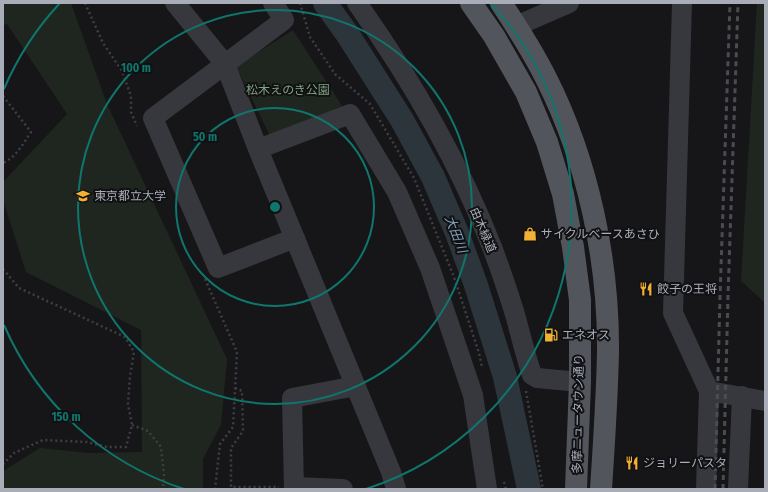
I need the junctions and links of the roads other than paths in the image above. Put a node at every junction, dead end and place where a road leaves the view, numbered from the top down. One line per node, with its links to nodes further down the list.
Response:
1 (175, 3): 9 (street)
2 (273, 3): 9 (street)
3 (357, 3): 12 (street)
4 (471, 3): 12 (main road, 多摩ニュータウン通り)
5 (501, 3): 8 (main road, 多摩ニュータウン通り)
6 (569, 3): 8 (street)
7 (682, 3): 14 (street)
8 (516, 26): 22 (main road, 多摩ニュータウン通り)
9 (225, 64): 10 (street); 11 (street)
10 (258, 149): 11 (street); 20 (street)
11 (295, 238): 13 (street)
12 (580, 382): 21 (main road, 多摩ニュータウン通り)
13 (356, 386): 17 (street); 19 (street)
14 (709, 391): 15 (street); 23 (street)
15 (742, 396): 16 (street); 24 (street)
16 (765, 401)
17 (294, 488): 18 (street)
18 (343, 489)
19 (396, 489)
20 (487, 489)
21 (576, 489)
22 (601, 489)
23 (706, 489)
24 (738, 489)

